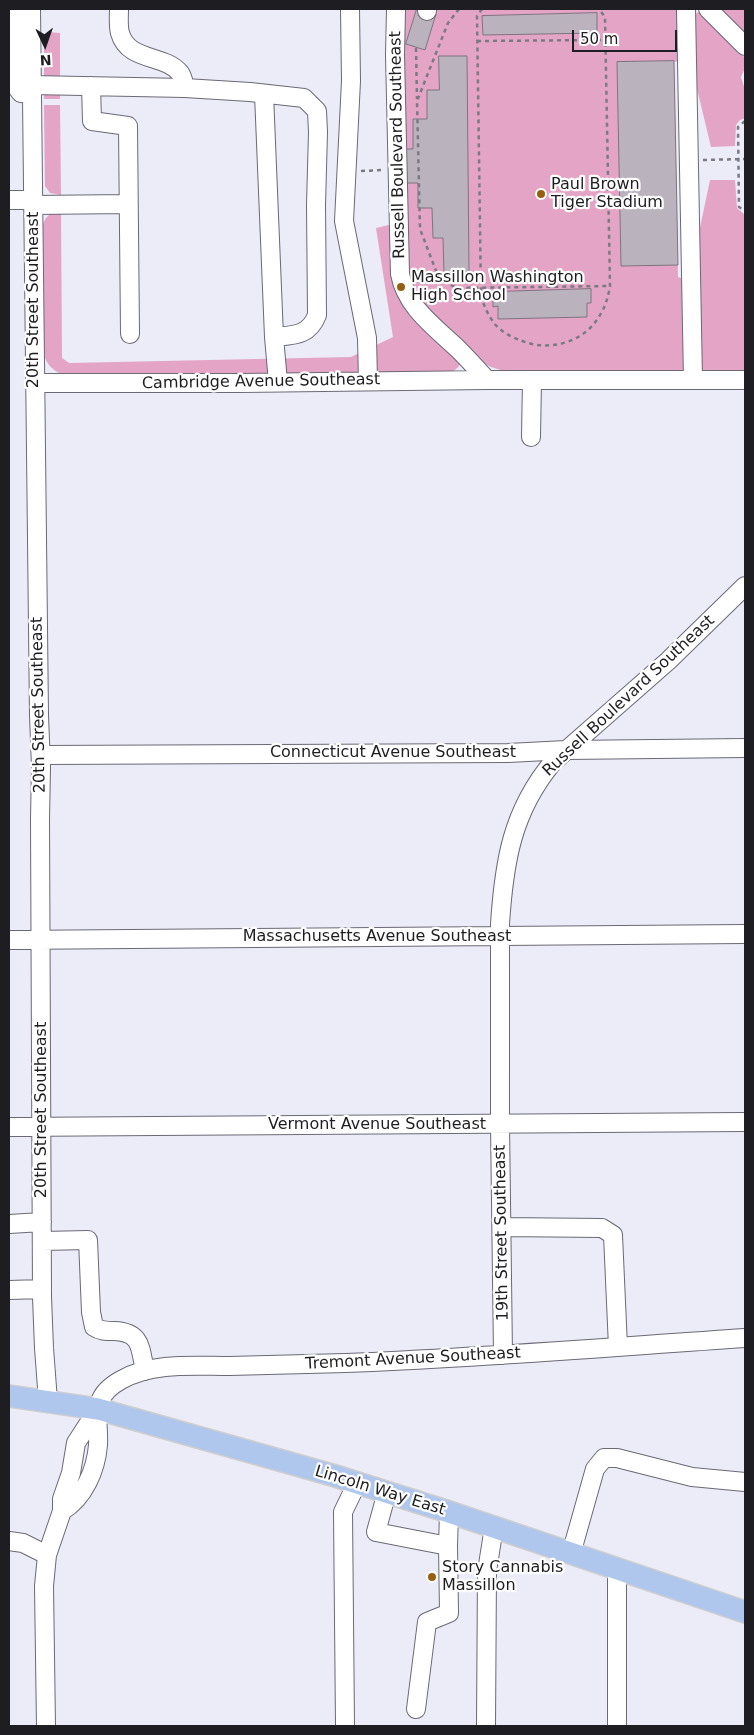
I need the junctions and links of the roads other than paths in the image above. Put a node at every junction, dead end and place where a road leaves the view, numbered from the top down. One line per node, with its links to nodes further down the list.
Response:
1 (12, 9): 11 (street)
2 (30, 9): 11 (street, 20th Street Southeast)
3 (119, 9): 10 (street)
4 (350, 9): 22 (street)
5 (396, 9): 18 (street, Russell Boulevard Southeast)
6 (686, 9): 20 (street)
7 (708, 9): 8 (street)
8 (745, 46)
9 (91, 86): 10 (street); 11 (street); 15 (street)
10 (186, 88): 12 (street)
11 (32, 90): 14 (street, 20th Street Southeast)
12 (264, 94): 17 (street); 17 (street)
13 (9, 200): 14 (street)
14 (33, 202): 15 (street); 24 (street, 20th Street Southeast)
15 (128, 204): 16 (street)
16 (130, 334)
17 (274, 337): 23 (street)
18 (487, 380): 19 (street); 22 (street, Cambridge Avenue Southeast)
19 (532, 380): 20 (street); 25 (street)
20 (693, 380): 21 (street)
21 (745, 380)
22 (368, 381): 23 (street, Cambridge Avenue Southeast)
23 (278, 382): 24 (street, Cambridge Avenue Southeast)
24 (35, 383): 29 (street, 20th Street Southeast)
25 (531, 437)
26 (745, 586): 28 (street, Russell Boulevard Southeast)
27 (745, 748): 28 (street, Connecticut Avenue Southeast)
28 (566, 750): 29 (street, Connecticut Avenue Southeast); 30 (street, Russell Boulevard Southeast)
29 (41, 755): 34 (street, 20th Street Southeast)
30 (510, 841): 32 (street, 19th Street Southeast)
31 (745, 934): 32 (street, Massachusetts Avenue Southeast)
32 (500, 936): 34 (street, Massachusetts Avenue Southeast); 36 (street, 19th Street Southeast)
33 (9, 940): 34 (street, Massachusetts Avenue Southeast)
34 (42, 940): 38 (street, 20th Street Southeast)
35 (745, 1122): 36 (street, Vermont Avenue Southeast)
36 (500, 1124): 38 (street, Vermont Avenue Southeast); 41 (street, 19th Street Southeast)
37 (9, 1127): 38 (street, Vermont Avenue Southeast)
38 (42, 1128): 39 (street, 20th Street Southeast)
39 (42, 1222): 40 (street); 42 (street, 20th Street Southeast)
40 (9, 1224)
41 (502, 1227): 46 (street); 47 (street, 19th Street Southeast)
42 (42, 1241): 43 (street, 20th Street Southeast); 48 (street)
43 (42, 1289): 44 (street); 50 (street, 20th Street Southeast)
44 (9, 1290)
45 (745, 1338): 46 (street, Tremont Avenue Southeast)
46 (618, 1347): 47 (street, Tremont Avenue Southeast)
47 (503, 1355): 48 (street, Tremont Avenue Southeast)
48 (144, 1371): 51 (street, Tremont Avenue Southeast)
49 (9, 1396): 50 (main road, Lincoln Way East)
50 (48, 1401): 51 (main road, Lincoln Way East)
51 (98, 1409): 53 (main road, Lincoln Way East); 60 (street)
52 (745, 1482): 59 (street)
53 (357, 1483): 54 (main road, Lincoln Way East); 65 (street)
54 (387, 1492): 55 (main road, Lincoln Way East); 58 (street)
55 (449, 1512): 56 (main road, Lincoln Way East); 58 (street)
56 (494, 1527): 59 (main road, Lincoln Way East); 66 (street)
57 (9, 1541): 60 (street)
58 (448, 1546): 63 (street)
59 (571, 1554): 61 (main road, Lincoln Way East)
60 (47, 1555): 64 (street)
61 (617, 1569): 62 (main road, Lincoln Way East); 67 (street)
62 (745, 1612)
63 (416, 1708)
64 (46, 1726)
65 (345, 1726)
66 (486, 1726)
67 (617, 1726)

